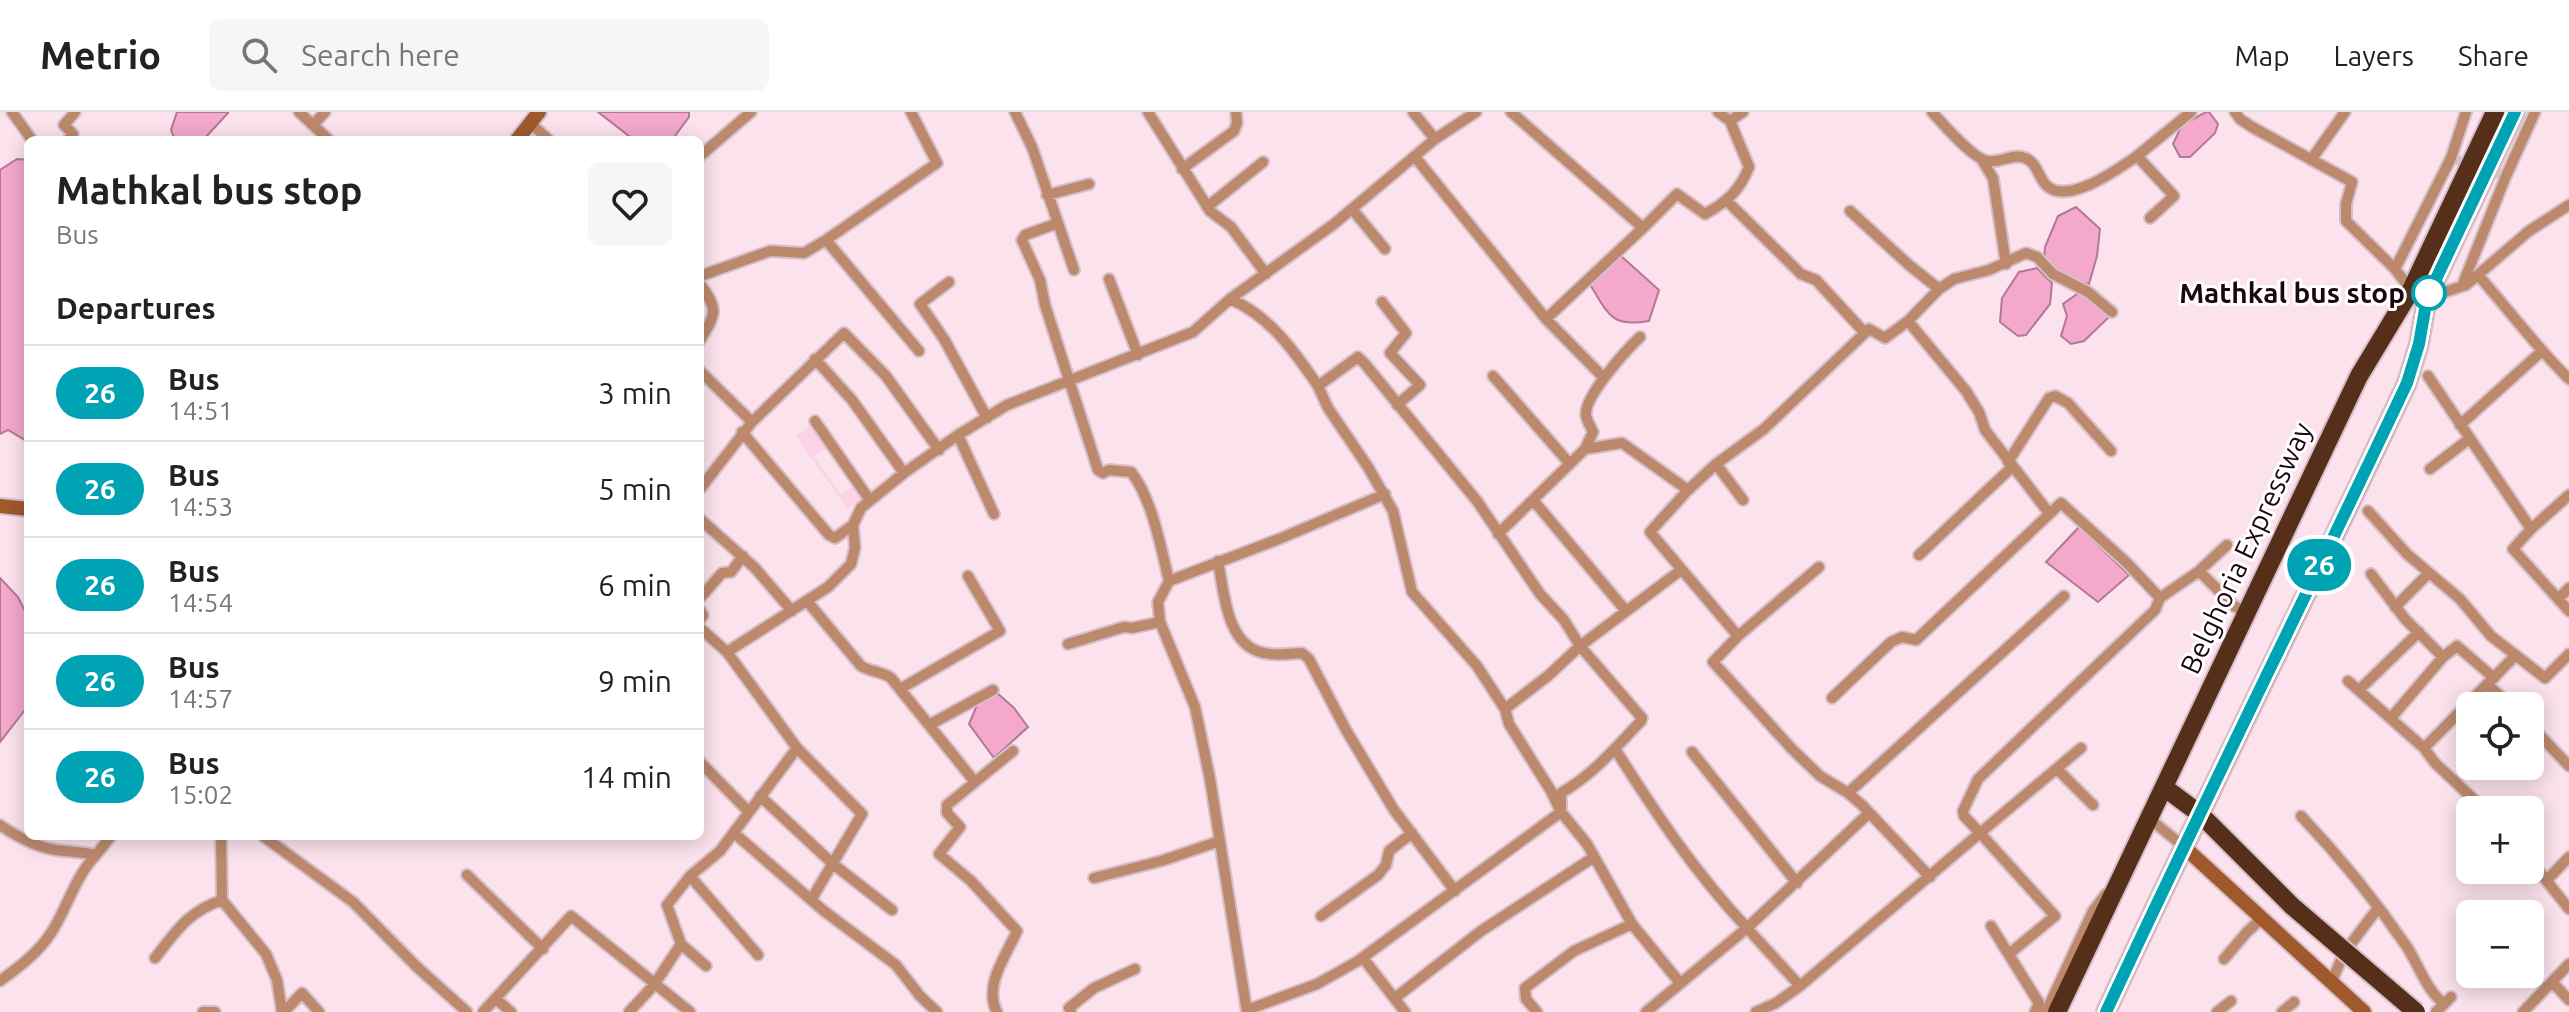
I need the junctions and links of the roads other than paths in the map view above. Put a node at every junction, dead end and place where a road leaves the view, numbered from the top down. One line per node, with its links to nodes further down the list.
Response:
1 (12, 112): 26 (street)
2 (75, 112): 27 (street)
3 (299, 112): 25 (street)
4 (325, 112): 25 (street)
5 (751, 112): 32 (street)
6 (911, 112): 49 (street)
7 (1015, 112): 40 (street)
8 (1148, 112): 38 (street)
9 (1236, 112): 38 (street)
10 (1413, 112): 31 (street)
11 (1476, 112): 31 (street)
12 (1511, 112): 48 (street)
13 (1718, 112): 24 (street)
14 (1743, 112): 24 (street)
15 (1932, 112): 35 (street)
16 (2191, 112): 33 (street)
17 (2235, 112): 36 (street)
18 (2345, 112): 36 (street)
19 (2466, 112): 52 (street)
20 (2495, 112): 62 (highway, Belghoria Expressway)
21 (2515, 112): 62 (highway, Belghoria Expressway)
22 (2535, 112): 59 (street)
23 (535, 118): 29 (street); 30 (street)
24 (1730, 121): 41 (street)
25 (313, 125): 28 (street)
26 (29, 136)
27 (71, 136)
28 (325, 136)
29 (520, 136)
30 (546, 136)
31 (1435, 139): 34 (street)
32 (704, 153)
33 (2137, 156): 35 (street); 46 (street)
34 (1415, 157): 44 (street); 66 (street)
35 (1982, 160): 51 (street)
36 (2311, 160): 52 (street)
37 (1263, 162): 43 (street)
38 (1182, 169): 43 (street)
39 (1089, 184): 40 (street)
40 (1047, 195): 47 (street)
41 (1727, 201): 48 (street); 70 (street)
42 (2569, 205): 56 (street)
43 (1207, 207): 54 (street)
44 (1352, 209): 50 (street); 54 (street)
45 (1850, 211): 61 (street)
46 (2150, 218)
47 (1058, 223): 53 (street); 82 (street)
48 (1643, 228): 66 (street)
49 (826, 240): 55 (street); 73 (street)
50 (1385, 249)
51 (2006, 264): 61 (street); 65 (street)
52 (2395, 269): 62 (street)
53 (1074, 270)
54 (1266, 274): 63 (street)
55 (704, 275)
56 (2478, 275): 59 (street); 74 (street)
57 (1109, 279): 75 (street)
58 (949, 282): 85 (street)
59 (2462, 286): 62 (street)
60 (704, 289): 69 (street)
61 (1939, 289): 67 (street)
62 (2419, 294): 68 (highway, Belghoria Expressway); 72 (highway, Belghoria Expressway)
63 (1230, 299): 75 (street); 83 (street)
64 (1382, 302): 84 (street)
65 (2112, 312)
66 (1546, 319): 80 (street)
67 (1908, 321): 70 (street); 97 (street)
68 (2386, 330): 72 (highway); 137 (highway, Belghoria Expressway)
69 (704, 332)
70 (1865, 333): 96 (street)
71 (1640, 337): 80 (street)
72 (2419, 344): 177 (highway, Belghoria Expressway)
73 (919, 351)
74 (2541, 352): 81 (street); 88 (street)
75 (1138, 355): 82 (street)
76 (815, 359): 87 (street); 93 (street); 99 (street)
77 (704, 375): 87 (street)
78 (1493, 376): 95 (street)
79 (2428, 376): 88 (street)
80 (1604, 378): 92 (street)
81 (2569, 379)
82 (1070, 381): 85 (street); 126 (street)
83 (1318, 386): 84 (street); 102 (street)
84 (1397, 405): 115 (street)
85 (987, 418): 90 (street)
86 (815, 421): 104 (street)
87 (752, 422): 89 (street)
88 (2460, 425): 91 (street)
89 (742, 432): 100 (street); 113 (street)
90 (958, 435): 93 (street); 111 (street)
91 (2469, 439): 98 (street); 114 (street)
92 (1585, 449): 95 (street); 101 (street)
93 (939, 450): 99 (street)
94 (2111, 451): 97 (street)
95 (1570, 464): 105 (street)
96 (1716, 464): 101 (street); 106 (street)
97 (2010, 465): 110 (street); 117 (street)
98 (2430, 469)
99 (904, 473): 104 (street)
100 (704, 484)
101 (1688, 490): 121 (street)
102 (1385, 494): 119 (street); 155 (street)
103 (2569, 495): 114 (street)
104 (869, 499): 113 (street)
105 (1533, 500): 115 (street); 135 (street)
106 (1743, 500)
107 (0, 506): 108 (street)
108 (24, 509)
109 (2368, 511): 123 (street)
110 (2049, 513): 130 (street); 154 (street)
111 (994, 514)
112 (704, 522): 118 (street)
113 (853, 525): 132 (street)
114 (2531, 529): 131 (street)
115 (1498, 534): 143 (street)
116 (2227, 545): 122 (street)
117 (1919, 555)
118 (743, 556): 128 (street); 134 (street)
119 (1218, 561): 126 (street); 182 (street)
120 (1819, 567): 141 (street)
121 (1681, 570): 135 (street); 141 (street)
122 (2199, 571): 130 (street); 137 (street)
123 (2429, 573): 133 (street); 146 (street)
124 (2371, 574): 133 (street)
125 (968, 576): 150 (street)
126 (1169, 581): 138 (street)
127 (2569, 588): 131 (street)
128 (704, 593)
129 (2064, 596): 170 (street)
130 (2160, 598): 183 (street)
131 (2558, 599): 136 (street)
132 (807, 601): 134 (street); 150 (street)
133 (2395, 607): 140 (street)
134 (792, 611): 144 (street)
135 (1626, 611): 143 (street)
136 (2569, 611)
137 (2245, 612): 169 (highway, Belghoria Expressway)
138 (1160, 622): 142 (street); 189 (street)
139 (704, 632): 144 (street)
140 (2419, 632): 147 (street); 152 (street)
141 (1738, 636): 170 (street)
142 (1068, 644)
143 (1580, 646): 155 (street); 162 (street)
144 (727, 652): 159 (street)
145 (2569, 654): 146 (street)
146 (2516, 655): 149 (street)
147 (2443, 657): 149 (street); 156 (street)
148 (2348, 681): 152 (street)
149 (2490, 681): 153 (street); 161 (street)
150 (900, 689): 157 (street)
151 (993, 690): 157 (street)
152 (2359, 690): 156 (street)
153 (2499, 692)
154 (1832, 698)
155 (1505, 709): 175 (street)
156 (2391, 718): 161 (street)
157 (929, 725): 168 (street)
158 (2544, 740): 166 (street)
159 (797, 748): 171 (street); 194 (street)
160 (2081, 748): 167 (street)
161 (2424, 748): 172 (street)
162 (1615, 749): 175 (street); 213 (street)
163 (1013, 751): 168 (street)
164 (1692, 752): 202 (street)
165 (704, 766): 174 (street)
166 (2569, 766)
167 (2057, 769): 173 (street); 183 (street)
168 (975, 782): 248 (street)
169 (2165, 788): 177 (highway); 179 (highway, Belghoria Expressway)
170 (1848, 793): 176 (street)
171 (760, 796): 174 (street); 194 (street)
172 (2470, 796)
173 (2093, 805)
174 (748, 811): 181 (street)
175 (1561, 812): 192 (street); 203 (street)
176 (1869, 813): 199 (street); 202 (street)
177 (2200, 814): 190 (highway, Belghoria Expressway); 261 (highway, bridge)
178 (2301, 816): 206 (street)
179 (2150, 819): 190 (street); 195 (highway, Belghoria Expressway)
180 (0, 825): 184 (street)
181 (734, 833): 197 (street); 205 (street)
182 (1412, 833): 203 (street); 209 (street)
183 (1980, 833): 199 (street); 216 (street)
184 (24, 839)
185 (28, 840): 191 (street)
186 (108, 840): 191 (street)
187 (221, 840): 204 (street)
188 (268, 840): 243 (street)
189 (1220, 841): 200 (street); 238 (street)
190 (2183, 846): 210 (street); 257 (highway, Belghoria Expressway)
191 (96, 855): 224 (street)
192 (1594, 857): 211 (street); 230 (street)
193 (2569, 857): 201 (street)
194 (833, 864): 205 (street); 208 (street)
195 (2129, 864): 255 (street); 256 (highway, Belghoria Expressway)
196 (467, 875): 215 (street)
197 (690, 876): 214 (street); 217 (street)
198 (2544, 876): 201 (street)
199 (1930, 877): 229 (street)
200 (1094, 878)
201 (2547, 880): 207 (street)
202 (1797, 883): 213 (street)
203 (1455, 891): 219 (street)
204 (222, 900): 218 (street); 241 (street)
205 (811, 900): 237 (street)
206 (2378, 908): 227 (street); 236 (street)
207 (2569, 909)
208 (892, 910)
209 (1321, 916)
210 (2261, 919): 220 (street); 227 (street)
211 (1632, 924): 226 (street); 251 (street)
212 (1991, 926): 216 (street)
213 (1747, 928): 226 (street); 229 (street)
214 (681, 944): 222 (street); 228 (street)
215 (543, 949): 228 (street); 231 (street)
216 (2009, 954): 254 (street)
217 (758, 955)
218 (155, 958)
219 (1363, 958): 230 (street); 238 (street)
220 (2224, 959)
221 (2569, 964): 225 (street)
222 (706, 966)
223 (1135, 969): 249 (street)
224 (0, 981)
225 (2552, 982): 232 (street); 262 (street)
226 (1680, 983): 252 (street)
227 (2331, 983): 260 (street)
228 (654, 985): 246 (street); 247 (street)
229 (1800, 986): 235 (street)
230 (1395, 998): 250 (street)
231 (496, 999): 244 (street); 245 (street)
232 (2569, 1000)
233 (2231, 1001): 258 (street)
234 (2294, 1002): 259 (street)
235 (1779, 1007): 253 (street)
236 (2441, 1007)
237 (930, 1010)
238 (1247, 1011)
239 (203, 1012): 240 (street)
240 (215, 1012)
241 (283, 1012): 242 (street)
242 (319, 1012)
243 (467, 1012)
244 (483, 1012)
245 (511, 1012)
246 (629, 1012)
247 (690, 1012)
248 (997, 1012)
249 (1071, 1012)
250 (1405, 1012)
251 (1537, 1012)
252 (1646, 1012)
253 (1756, 1012)
254 (2035, 1012)
255 (2046, 1012)
256 (2057, 1012)
257 (2106, 1012)
258 (2217, 1012)
259 (2282, 1012)
260 (2364, 1012)
261 (2416, 1012)
262 (2523, 1012)

